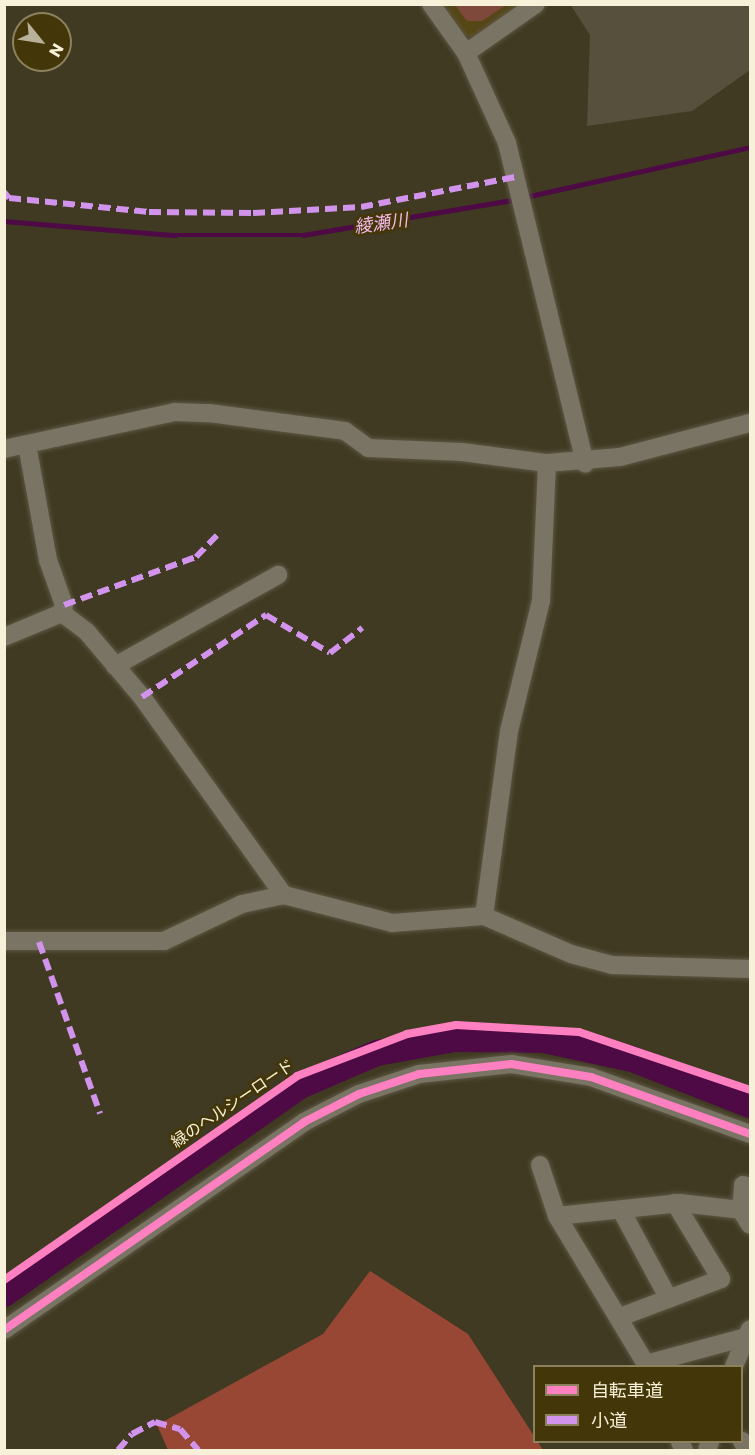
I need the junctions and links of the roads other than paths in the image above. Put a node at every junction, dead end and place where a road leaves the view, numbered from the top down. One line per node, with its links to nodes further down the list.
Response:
1 (431, 4): 3 (street)
2 (536, 4): 3 (street)
3 (466, 53): 8 (street)
4 (750, 423): 8 (street)
5 (27, 445): 6 (street); 7 (street); 10 (street)
6 (4, 448)
7 (547, 463): 8 (street); 14 (street)
8 (585, 464)
9 (278, 575): 12 (street)
10 (62, 613): 11 (street); 12 (street)
11 (4, 637)
12 (116, 666): 13 (street)
13 (284, 896): 14 (street); 15 (street)
14 (484, 916): 16 (street)
15 (4, 941)
16 (750, 969)
17 (750, 1134): 26 (street)
18 (540, 1165): 22 (street)
19 (750, 1186): 23 (street)
20 (675, 1203): 21 (street); 23 (street); 24 (street)
21 (621, 1210): 22 (street); 24 (street)
22 (557, 1216): 25 (street)
23 (746, 1217)
24 (669, 1299): 25 (street)
25 (620, 1317): 28 (street)
26 (4, 1330)
27 (750, 1332): 28 (street); 29 (street)
28 (647, 1365)
29 (734, 1365)

